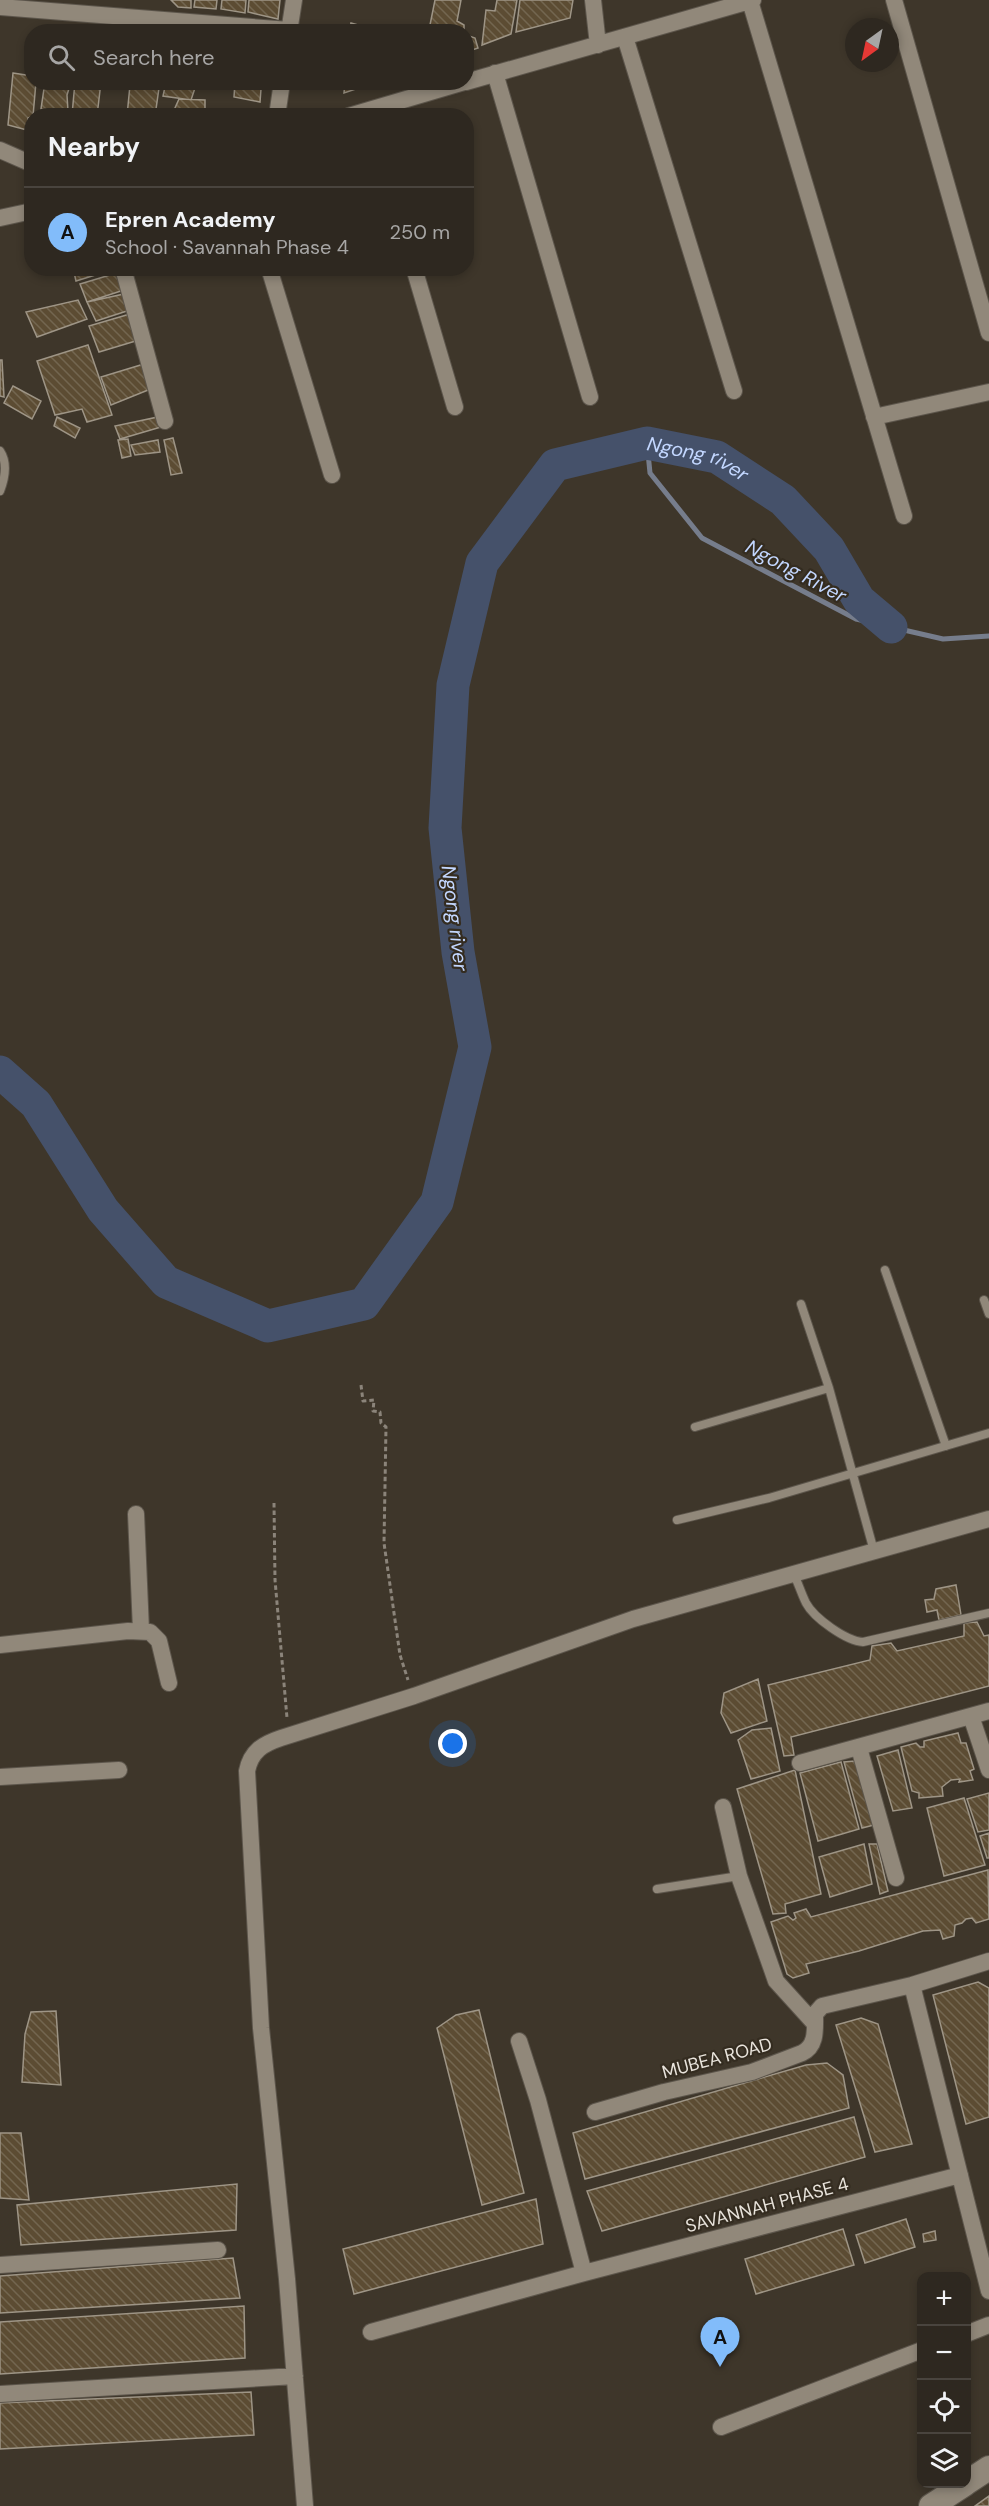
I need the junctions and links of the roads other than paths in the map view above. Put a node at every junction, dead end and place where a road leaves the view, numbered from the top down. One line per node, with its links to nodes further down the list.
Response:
1 (294, 0): 7 (street)
2 (593, 0): 9 (street)
3 (751, 0): 8 (street); 28 (street)
4 (894, 0): 23 (street)
5 (0, 7): 6 (street)
6 (205, 24)
7 (290, 24)
8 (625, 37): 9 (street); 24 (street)
9 (598, 45): 10 (street)
10 (495, 74): 11 (street); 26 (street)
11 (474, 80)
12 (281, 90): 14 (street)
13 (440, 90): 15 (street)
14 (278, 108)
15 (384, 108)
16 (0, 150): 17 (street)
17 (24, 160)
18 (24, 213): 19 (street)
19 (0, 218)
20 (125, 276): 29 (street)
21 (271, 276): 31 (street)
22 (416, 276): 27 (street)
23 (989, 333)
24 (734, 391)
25 (989, 392): 28 (street)
26 (590, 397)
27 (454, 407)
28 (874, 417): 33 (street)
29 (165, 422)
30 (0, 451): 32 (lane)
31 (332, 475)
32 (0, 491)
33 (904, 516)
34 (885, 1270): 41 (lane)
35 (984, 1300): 37 (lane)
36 (801, 1304): 38 (lane)
37 (989, 1314)
38 (829, 1388): 39 (lane); 42 (lane)
39 (694, 1427)
40 (989, 1433): 41 (lane)
41 (946, 1446): 42 (lane)
42 (853, 1473): 45 (lane); 46 (lane)
43 (136, 1514): 49 (street)
44 (989, 1518): 46 (street)
45 (677, 1520)
46 (874, 1551): 47 (street)
47 (792, 1572): 48 (lane); 77 (street)
48 (989, 1613)
49 (141, 1630): 50 (street); 51 (street)
50 (0, 1645)
51 (170, 1683)
52 (989, 1711): 53 (street)
53 (971, 1716): 54 (street); 57 (street)
54 (859, 1748): 55 (street); 61 (street)
55 (800, 1763)
56 (119, 1770): 58 (street)
57 (989, 1770)
58 (0, 1777)
59 (723, 1807): 60 (street)
60 (740, 1876): 62 (lane); 65 (street)
61 (896, 1878)
62 (657, 1889)
63 (989, 1961): 64 (street, MUBEA ROAD)
64 (912, 1985): 65 (street, MUBEA ROAD); 68 (street)
65 (815, 2024): 67 (street, MUBEA ROAD)
66 (519, 2041): 71 (street)
67 (595, 2112)
68 (960, 2175): 71 (street, SAVANNAH PHASE 4); 72 (street)
69 (218, 2250): 70 (street)
70 (0, 2265)
71 (584, 2273): 74 (street, SAVANNAH PHASE 4)
72 (989, 2291)
73 (989, 2325): 75 (street)
74 (371, 2332)
75 (971, 2332)
76 (917, 2352): 79 (street)
77 (295, 2376): 78 (street); 83 (street)
78 (0, 2394)
79 (721, 2427)
80 (989, 2469): 81 (main road)
81 (971, 2480)
82 (958, 2488): 84 (main road)
83 (305, 2506)
84 (931, 2506)

